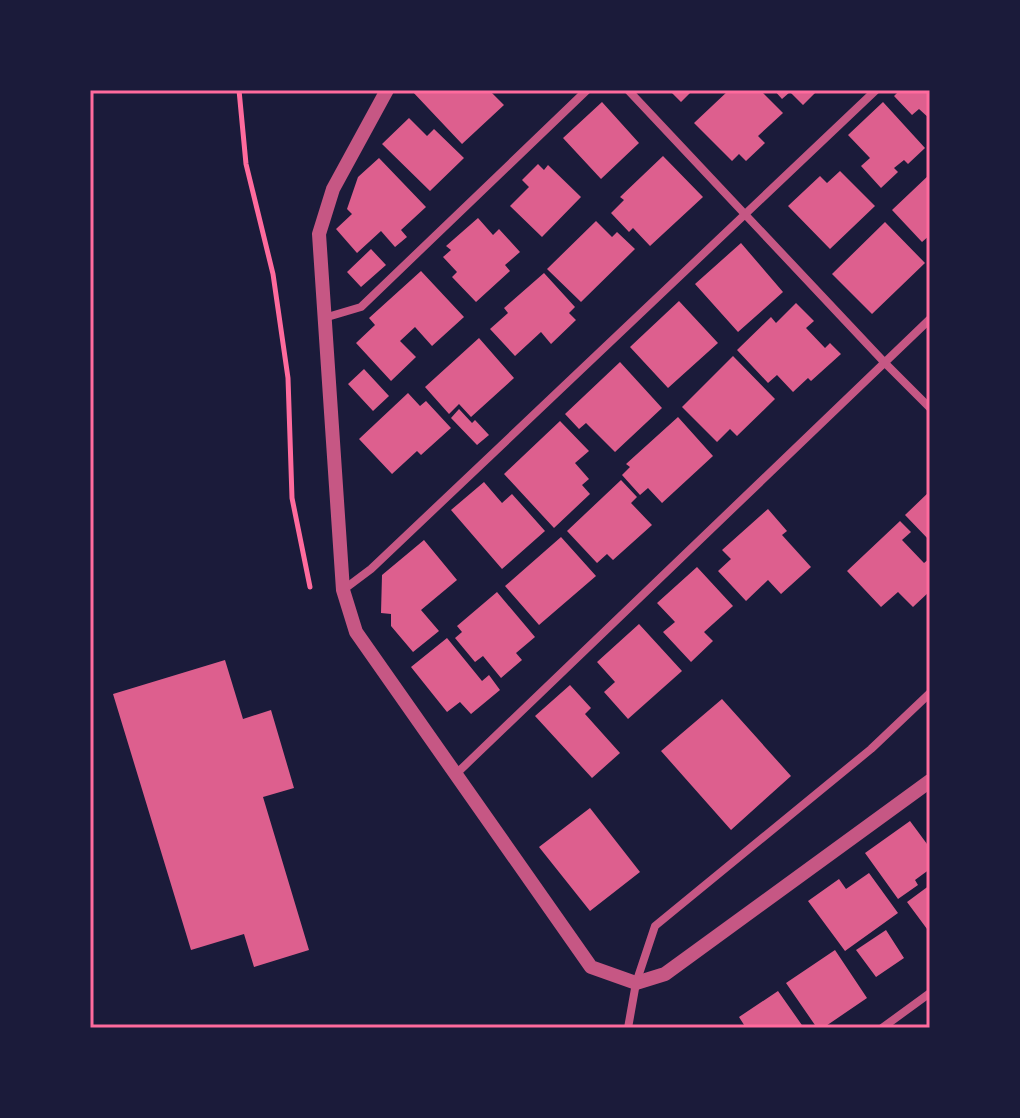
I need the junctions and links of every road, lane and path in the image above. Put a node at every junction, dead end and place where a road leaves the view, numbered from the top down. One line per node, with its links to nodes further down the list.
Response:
1 (239, 90): 12 (path)
2 (387, 90): 7 (street)
3 (587, 90): 7 (street)
4 (628, 90): 6 (street)
5 (876, 90): 6 (street)
6 (745, 216): 9 (street); 11 (street)
7 (324, 318): 11 (street)
8 (930, 319): 9 (street)
9 (885, 363): 10 (street); 14 (street)
10 (930, 408)
11 (343, 590): 14 (street)
12 (311, 592)
13 (930, 693): 16 (street)
14 (456, 774): 16 (street)
15 (930, 781): 16 (street)
16 (636, 983): 18 (street)
17 (930, 993): 19 (street)
18 (628, 1028)
19 (882, 1028)

